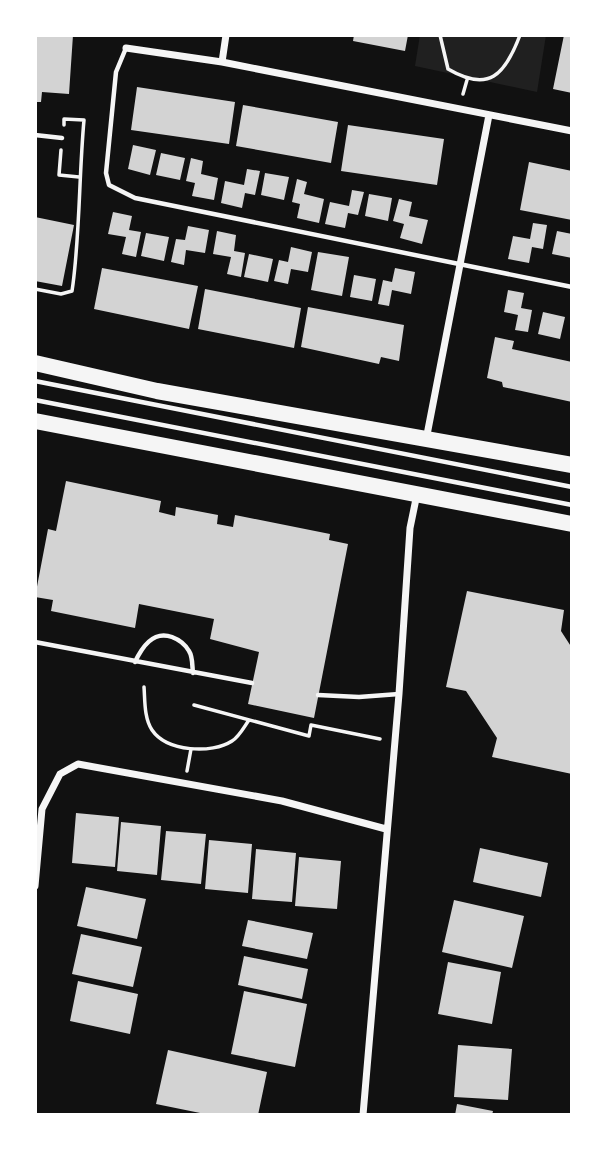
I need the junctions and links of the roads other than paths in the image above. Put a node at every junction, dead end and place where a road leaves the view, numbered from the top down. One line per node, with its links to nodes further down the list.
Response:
1 (226, 35): 3 (street)
2 (126, 48): 3 (street); 8 (lane)
3 (222, 62): 4 (street)
4 (489, 115): 5 (street); 8 (street)
5 (572, 131)
6 (35, 135): 7 (lane)
7 (62, 138)
8 (461, 264): 9 (lane); 14 (street)
9 (572, 287)
10 (35, 363): 14 (main road)
11 (35, 381): 16 (lane)
12 (35, 400): 18 (lane)
13 (35, 421): 17 (main road)
14 (426, 440): 15 (main road)
15 (572, 465)
16 (572, 487)
17 (417, 493): 19 (main road); 24 (street)
18 (572, 505)
19 (572, 524)
20 (35, 642): 21 (lane)
21 (135, 662): 22 (lane); 22 (lane)
22 (193, 673): 23 (lane)
23 (252, 683)
24 (399, 694): 25 (lane); 26 (street)
25 (318, 695)
26 (386, 830): 27 (street); 28 (street)
27 (35, 886)
28 (363, 1115)

